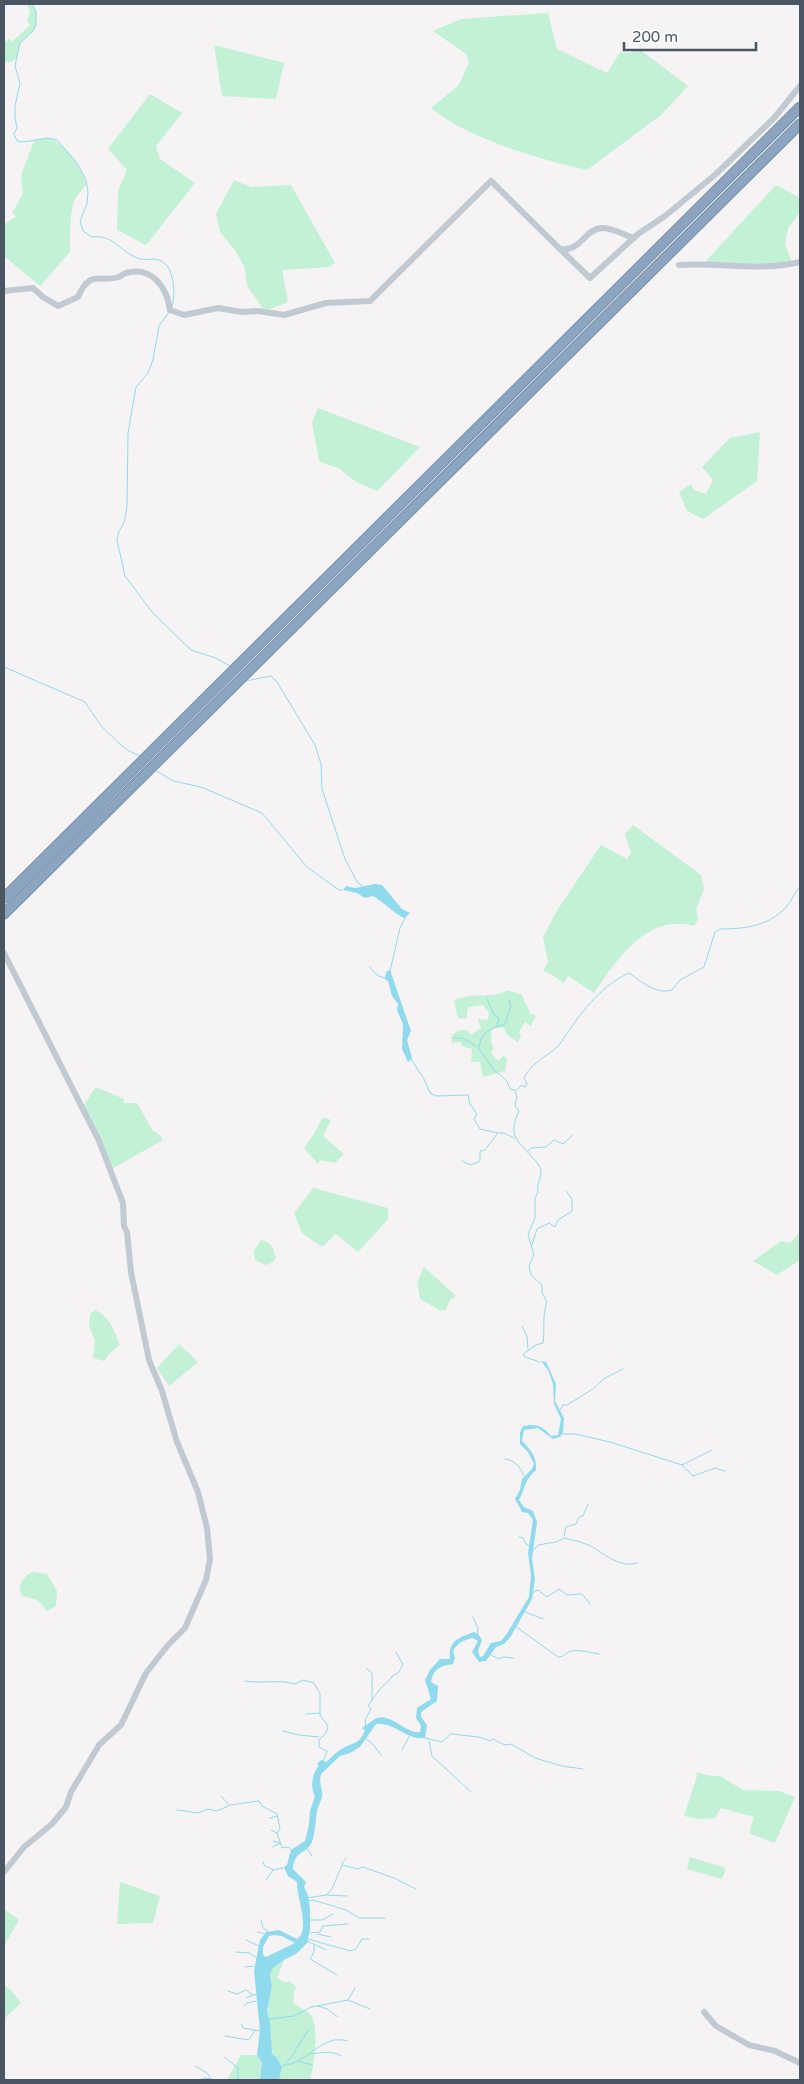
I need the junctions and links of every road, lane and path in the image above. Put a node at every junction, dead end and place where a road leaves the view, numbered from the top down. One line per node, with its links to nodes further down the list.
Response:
1 (800, 86): 4 (street)
2 (800, 107): 9 (highway)
3 (800, 124): 10 (highway)
4 (634, 238): 5 (street); 5 (street)
5 (560, 249): 8 (street)
6 (800, 262): 7 (street)
7 (679, 265)
8 (4, 291)
9 (4, 898)
10 (4, 914)
11 (4, 953): 12 (street)
12 (4, 1872)
13 (704, 2012): 14 (street)
14 (800, 2063)

